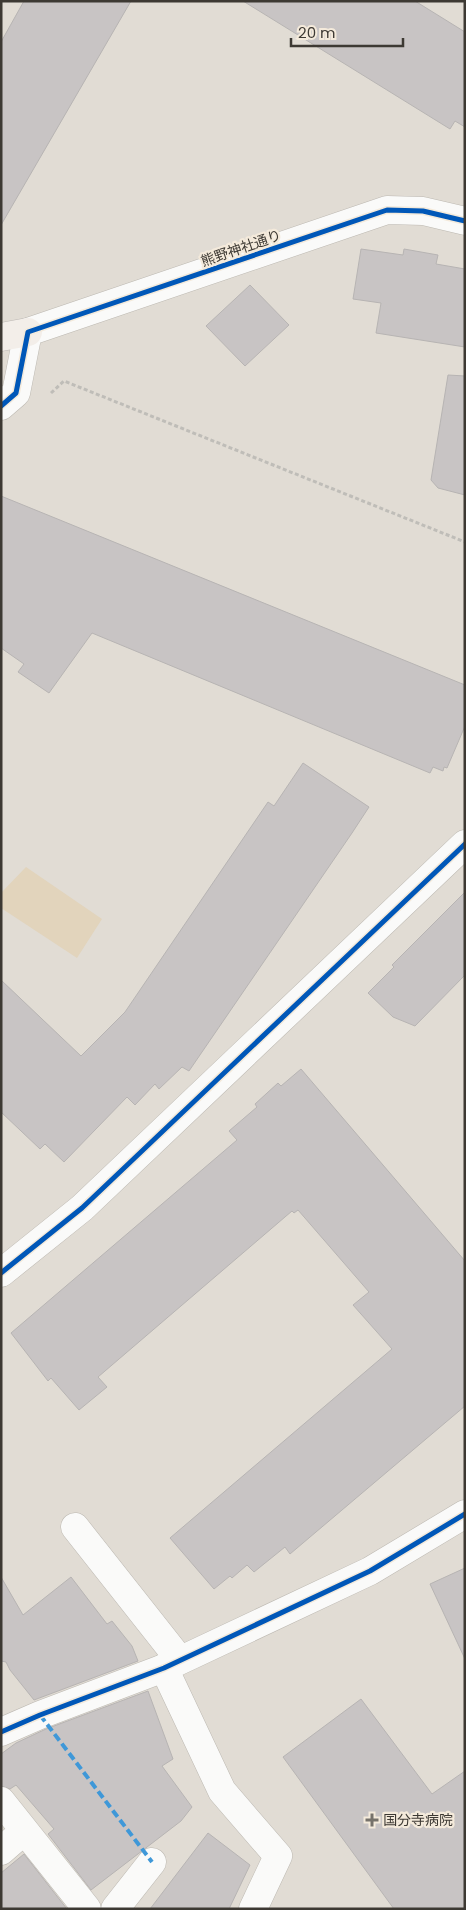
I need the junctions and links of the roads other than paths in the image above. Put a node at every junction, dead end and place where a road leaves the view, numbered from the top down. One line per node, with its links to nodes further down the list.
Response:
1 (465, 221): 2 (street, 熊野神社通り)
2 (28, 332): 3 (main road, 熊野神社通り); 4 (street)
3 (1, 338)
4 (9, 400)
5 (465, 844): 6 (street)
6 (1, 1273)
7 (465, 1514): 9 (street)
8 (75, 1527): 9 (street)
9 (172, 1664): 10 (street); 17 (street)
10 (1, 1732)
11 (1, 1801): 12 (street)
12 (24, 1831): 13 (street); 15 (street)
13 (1, 1851)
14 (152, 1862): 16 (street)
15 (87, 1909)
16 (115, 1909)
17 (253, 1909)

